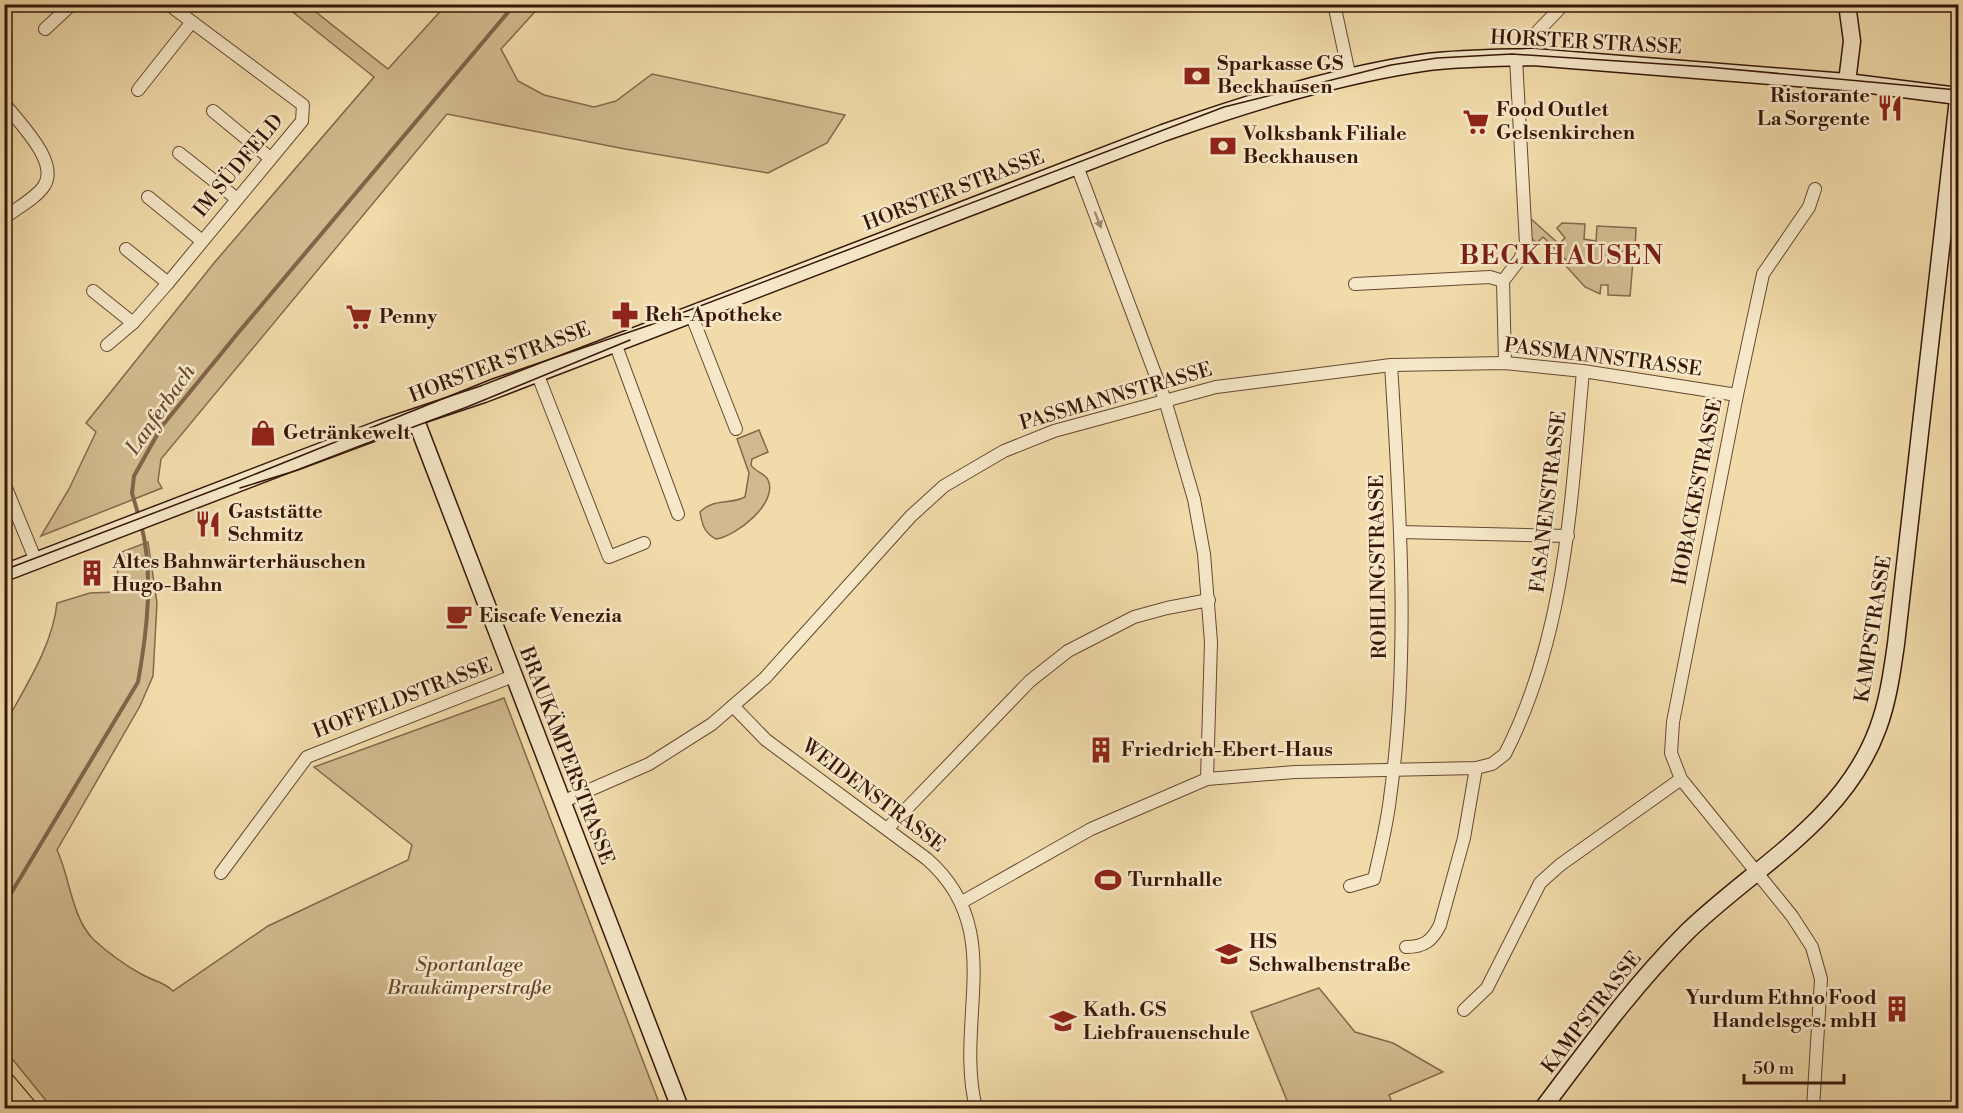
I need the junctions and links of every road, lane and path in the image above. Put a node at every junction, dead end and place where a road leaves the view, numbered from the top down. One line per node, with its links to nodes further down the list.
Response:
1 (72, 4): 7 (street)
2 (168, 4): 6 (street, IM SÜDFELD)
3 (1334, 4): 10 (street)
4 (1564, 4): 8 (street)
5 (1847, 4): 11 (main road)
6 (191, 23): 12 (street); 17 (street, IM SÜDFELD)
7 (45, 29)
8 (1538, 31)
9 (1516, 58): 10 (main road, HORSTER STRASSE); 11 (main road, HORSTER STRASSE); 25 (street)
10 (1350, 78): 18 (main road, HORSTER STRASSE)
11 (1847, 82): 13 (main road, HORSTER STRASSE)
12 (138, 90)
13 (1959, 97): 58 (main road, KAMPSTRASSE)
14 (4, 103): 22 (street)
15 (213, 111): 17 (street)
16 (179, 153): 21 (street)
17 (270, 158): 21 (street, IM SÜDFELD)
18 (1077, 166): 29 (main road, HORSTER STRASSE); 38 (street, one-way to 38)
19 (1815, 189): 37 (street, HOBACKESTRASSE)
20 (148, 197): 23 (street)
21 (237, 199): 23 (street, IM SÜDFELD)
22 (4, 218)
23 (202, 241): 26 (street, IM SÜDFELD)
24 (126, 249): 26 (street)
25 (1503, 281): 27 (street); 33 (street)
26 (168, 283): 30 (street, IM SÜDFELD)
27 (1355, 284)
28 (93, 291): 30 (street)
29 (691, 314): 31 (main road, HORSTER STRASSE); 40 (street)
30 (133, 323): 32 (street, IM SÜDFELD)
31 (615, 343): 36 (main road, HORSTER STRASSE); 42 (street)
32 (106, 345)
33 (1505, 363): 34 (street, PASSMANNSTRASSE); 35 (street, PASSMANNSTRASSE)
34 (1391, 365): 38 (street, PASSMANNSTRASSE); 43 (street, ROHLINGSTRASSE)
35 (1583, 371): 37 (street, PASSMANNSTRASSE); 44 (street, FASANENSTRASSE)
36 (537, 373): 39 (main road, HORSTER STRASSE); 45 (street)
37 (1737, 395): 53 (street, HOBACKESTRASSE)
38 (1164, 400): 48 (street); 50 (street, PASSMANNSTRASSE)
39 (416, 418): 46 (main road, HORSTER STRASSE); 49 (main road, BRAUKÄMPERSTRASSE)
40 (736, 429)
41 (4, 483): 46 (street)
42 (678, 514)
43 (1401, 532): 44 (street); 52 (street, ROHLINGSTRASSE)
44 (1568, 536): 51 (street, FASANENSTRASSE)
45 (644, 543)
46 (36, 561): 47 (main road, HORSTER STRASSE)
47 (4, 573)
48 (1209, 600): 54 (street); 56 (street)
49 (513, 676): 55 (main road, BRAUKÄMPERSTRASSE); 57 (street, HOFFELDSTRASSE)
50 (733, 706): 55 (street, PASSMANNSTRASSE); 56 (street, WEIDENSTRASSE)
51 (1476, 768): 52 (street); 61 (street)
52 (1392, 769): 54 (street); 59 (street, ROHLINGSTRASSE)
53 (1681, 779): 58 (street, HOBACKESTRASSE); 62 (street)
54 (1208, 780): 60 (street)
55 (562, 802): 65 (main road, BRAUKÄMPERSTRASSE)
56 (887, 829): 60 (street, WEIDENSTRASSE)
57 (221, 873)
58 (1756, 874): 67 (main road, KAMPSTRASSE); 68 (street, HOBACKESTRASSE)
59 (1350, 886)
60 (962, 902): 66 (street, WEIDENSTRASSE)
61 (1406, 947)
62 (1464, 1010)
63 (4, 1082): 64 (highway)
64 (26, 1108)
65 (680, 1108)
66 (976, 1108)
67 (1543, 1108)
68 (1813, 1108)

